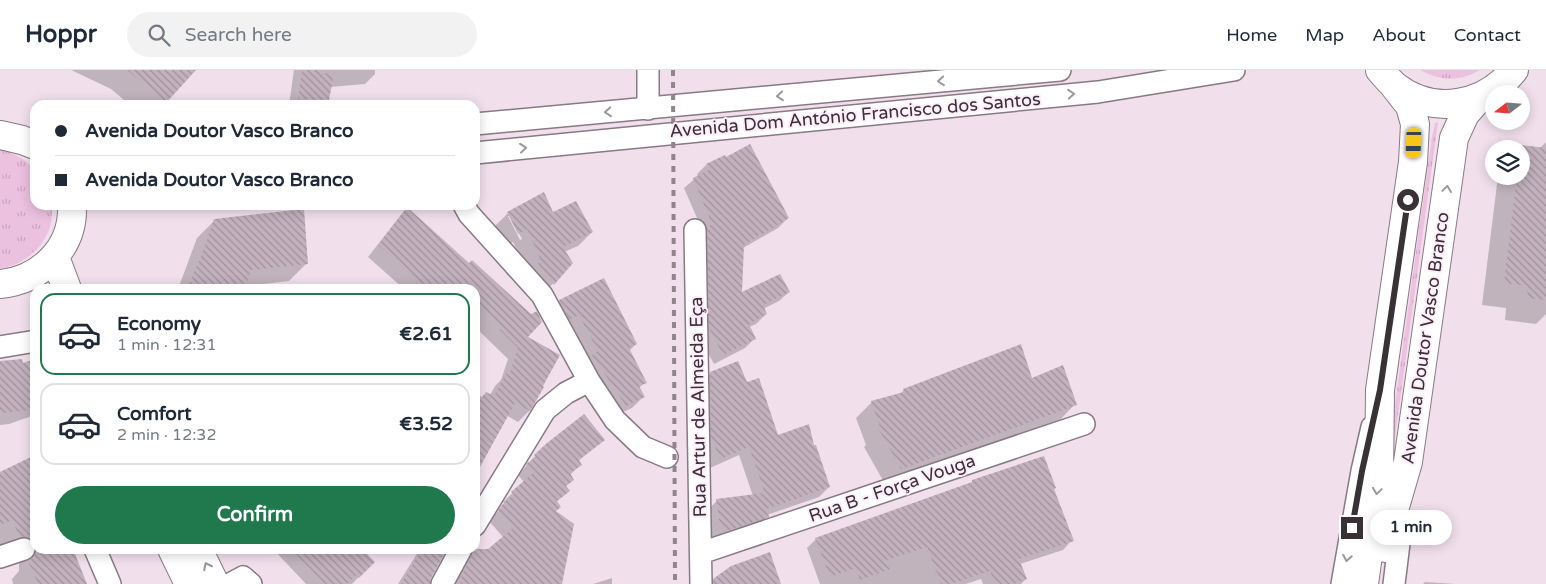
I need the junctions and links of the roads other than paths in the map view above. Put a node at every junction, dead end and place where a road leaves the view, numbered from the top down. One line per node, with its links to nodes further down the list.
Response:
1 (648, 70): 7 (street)
2 (1060, 70): 7 (street, Avenida Dom António Francisco dos Santos, one-way to 7)
3 (1234, 70): 11 (street, Avenida Dom António Francisco dos Santos, one-way to 3)
4 (1514, 70): 6 (main road)
5 (1388, 78): 6 (main road); 21 (main road, Avenida Doutor Vasco Branco)
6 (1479, 98): 24 (main road, Avenida Doutor Vasco Branco, one-way to 6)
7 (648, 109): 8 (street, Avenida Dom António Francisco dos Santos, one-way to 8)
8 (480, 124)
9 (0, 135): 10 (main road)
10 (30, 143)
11 (480, 153)
12 (72, 210): 15 (main road)
13 (467, 210): 20 (street)
14 (694, 230): 27 (street, Rua Artur de Almeida Eça)
15 (55, 257): 16 (main road); 17 (main road)
16 (20, 284)
17 (65, 284)
18 (30, 342): 19 (street)
19 (0, 347)
20 (589, 381): 23 (street); 25 (street)
21 (1380, 390): 40 (street, Avenida Doutor Vasco Branco, one-way to 40); 41 (main road, Avenida Doutor Vasco Branco, one-way to 41)
22 (1084, 424): 27 (street, Rua B - Força Vouga)
23 (667, 457)
24 (1408, 462): 42 (main road, Avenida Doutor Vasco Branco); 43 (street)
25 (480, 517)
26 (24, 549): 32 (street)
27 (701, 553): 39 (street, Rua Artur de Almeida Eça)
28 (98, 554): 33 (street)
29 (174, 554): 34 (main road)
30 (201, 554): 35 (main road, one-way to 30)
31 (459, 554): 38 (street)
32 (0, 557)
33 (110, 584)
34 (189, 584)
35 (216, 584)
36 (230, 584): 37 (street)
37 (251, 584)
38 (442, 584)
39 (701, 584)
40 (1342, 584)
41 (1364, 584)
42 (1381, 584)
43 (1394, 584)

